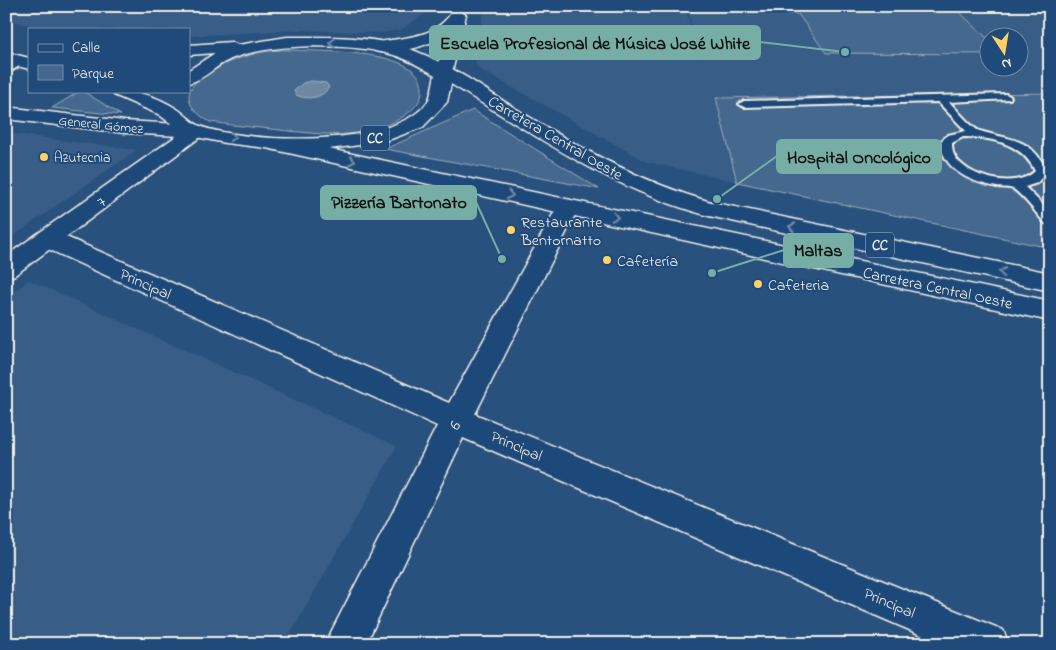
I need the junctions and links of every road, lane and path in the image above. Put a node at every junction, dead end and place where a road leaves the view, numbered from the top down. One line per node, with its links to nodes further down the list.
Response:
1 (459, 13): 3 (main road); 5 (main road)
2 (258, 46): 3 (main road, CC, one-way to 2); 4 (main road, CC); 6 (main road, CC)
3 (381, 47): 5 (main road, CC)
4 (190, 50)
5 (445, 72): 10 (main road, Carretera Central Oeste / CC); 13 (main road, CC)
6 (190, 77)
7 (125, 92): 14 (main road, CC)
8 (1006, 97): 9 (lane)
9 (940, 99): 11 (lane); 15 (lane)
10 (468, 103): 13 (main road); 22 (main road, Carretera Central Oeste / CC, one-way to 10)
11 (744, 104)
12 (6, 113): 14 (main road, General Gómez)
13 (418, 123): 16 (main road, CC)
14 (196, 131): 16 (main road, CC, one-way to 16); 20 (main road, 7)
15 (974, 134): 17 (lane); 17 (lane)
16 (270, 143): 18 (main road, Carretera Central Oeste / CC, one-way to 18)
17 (1016, 185): 19 (lane)
18 (568, 207): 23 (main road, Carretera Central Oeste / CC, one-way to 23); 24 (main road, 6)
19 (1050, 220)
20 (48, 239): 21 (main road, 7); 24 (main road, Principal)
21 (6, 269)
22 (1050, 282)
23 (1050, 311)
24 (456, 420): 25 (main road, 6); 26 (main road, Principal)
25 (345, 644)
26 (989, 644)

